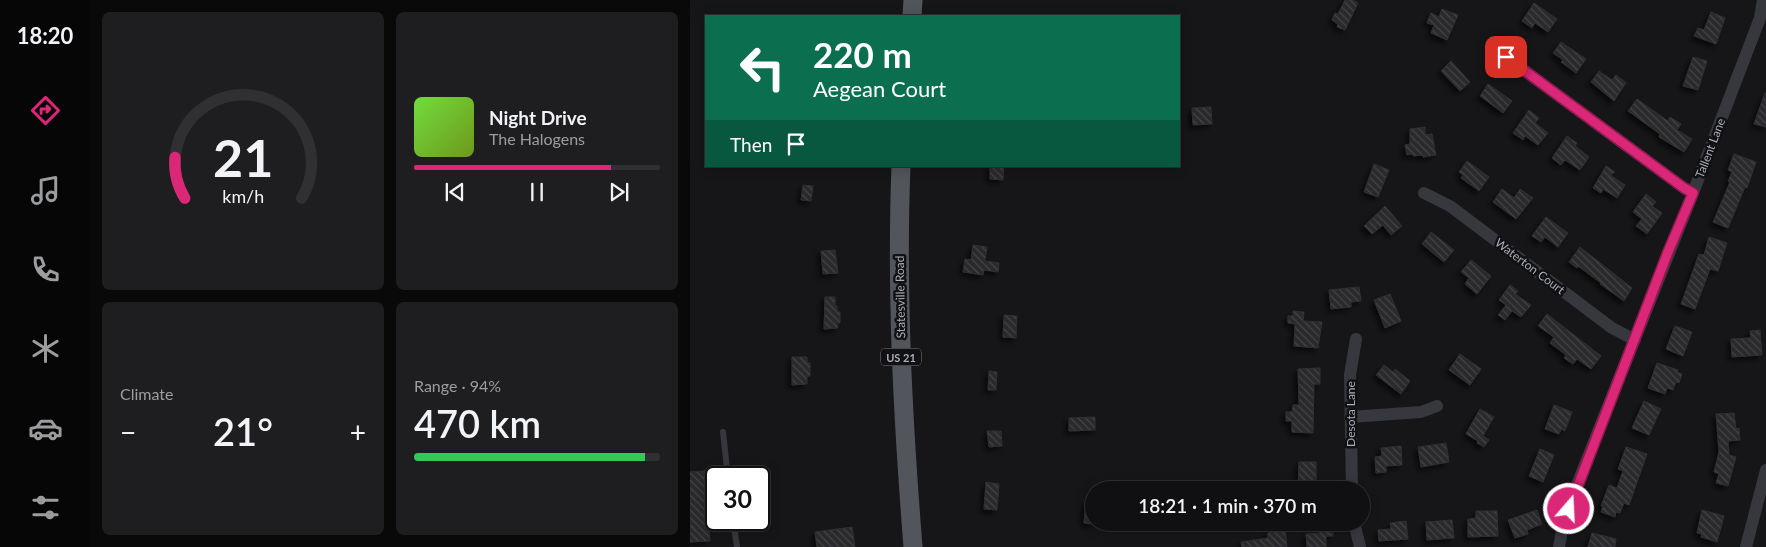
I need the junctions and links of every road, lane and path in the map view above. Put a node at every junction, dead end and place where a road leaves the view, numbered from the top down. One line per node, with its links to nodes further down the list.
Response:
1 (913, 0): 3 (main road)
2 (1763, 0): 7 (street, Tallent Lane)
3 (912, 15)
4 (1494, 43): 7 (street)
5 (901, 167): 19 (main road, Statesville Road / US 21)
6 (1424, 193): 9 (street, Waterton Court)
7 (1693, 193): 9 (street, Tallent Lane)
8 (1356, 339): 11 (street, Desota Lane)
9 (1635, 340): 21 (street, Tallent Lane)
10 (1437, 406): 11 (street)
11 (1350, 417): 15 (street, Desota Lane)
12 (723, 432): 13 (lane)
13 (727, 466)
14 (1766, 470): 22 (street)
15 (1352, 481)
16 (735, 531): 18 (lane)
17 (1356, 531): 20 (street)
18 (737, 547)
19 (914, 547)
20 (1360, 547)
21 (1559, 547)
22 (1746, 547)

